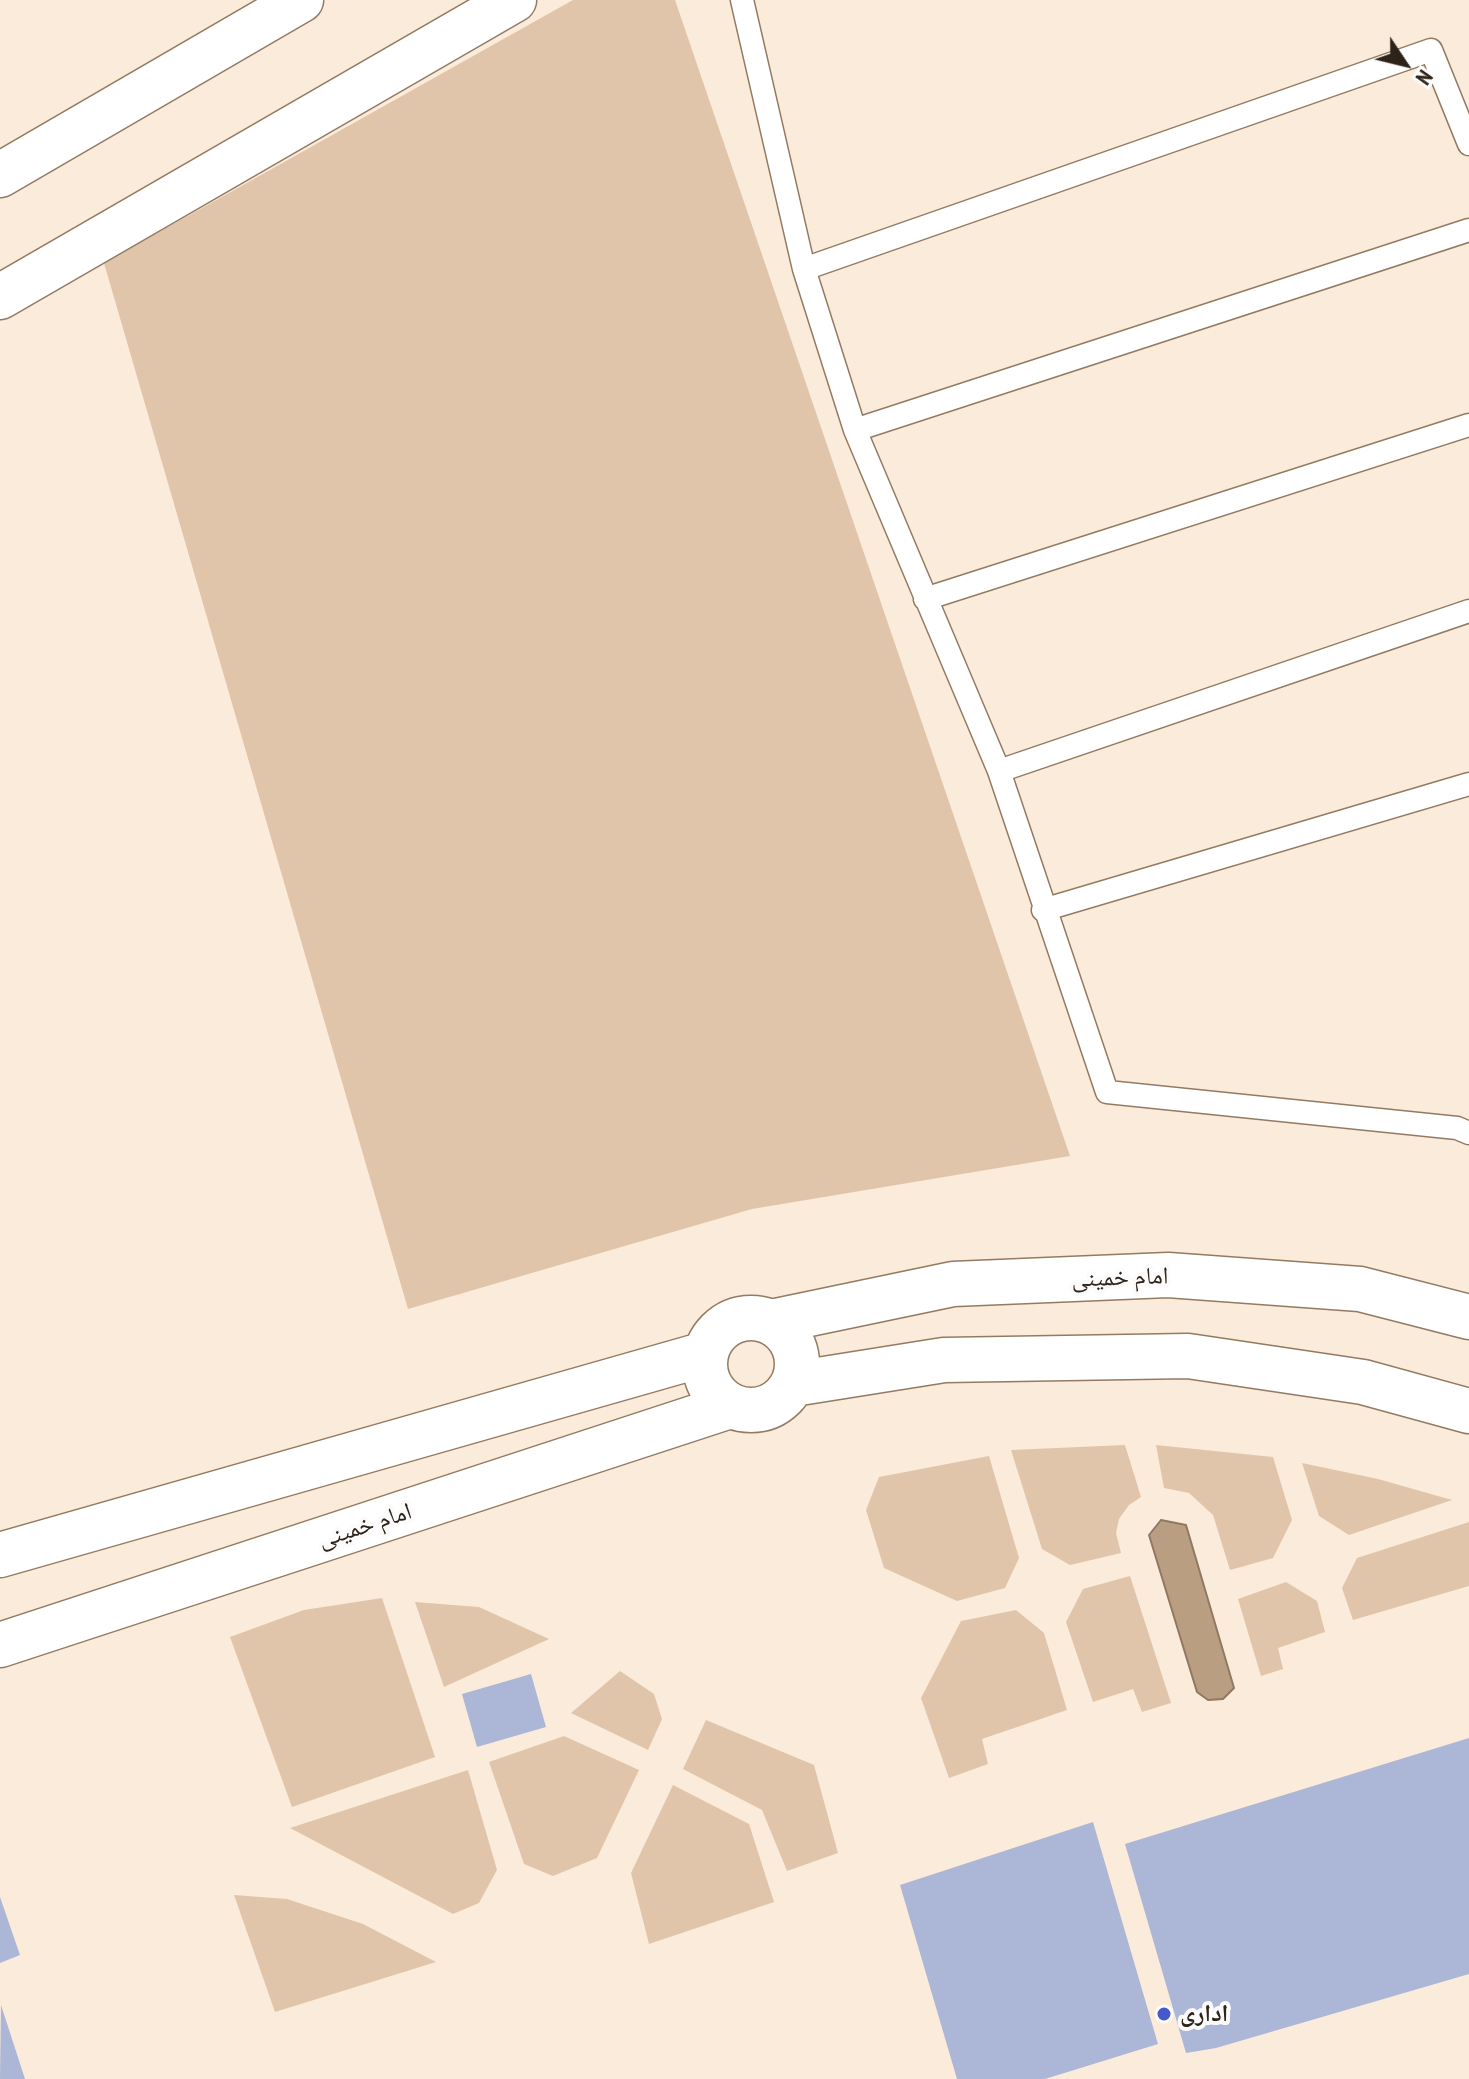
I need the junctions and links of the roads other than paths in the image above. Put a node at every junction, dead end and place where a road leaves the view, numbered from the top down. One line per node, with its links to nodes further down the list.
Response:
1 (301, 0): 5 (street)
2 (514, 0): 8 (street)
3 (742, 0): 7 (lane)
4 (1469, 144): 7 (lane)
5 (0, 175)
6 (1469, 230): 10 (lane)
7 (804, 269): 10 (lane)
8 (0, 297)
9 (1469, 425): 11 (lane)
10 (855, 430): 11 (lane)
11 (925, 599): 13 (lane)
12 (1469, 611): 13 (lane)
13 (999, 771): 15 (lane)
14 (1469, 784): 15 (lane)
15 (1043, 910): 16 (lane)
16 (1465, 1128)
17 (1469, 1317): 18 (street, امام خمینی)
18 (771, 1322): 19 (street); 20 (street)
19 (705, 1354): 21 (street); 23 (street)
20 (793, 1384): 21 (street); 22 (street)
21 (730, 1406): 24 (street, امام خمینی)
22 (1469, 1411)
23 (0, 1555)
24 (0, 1645)

